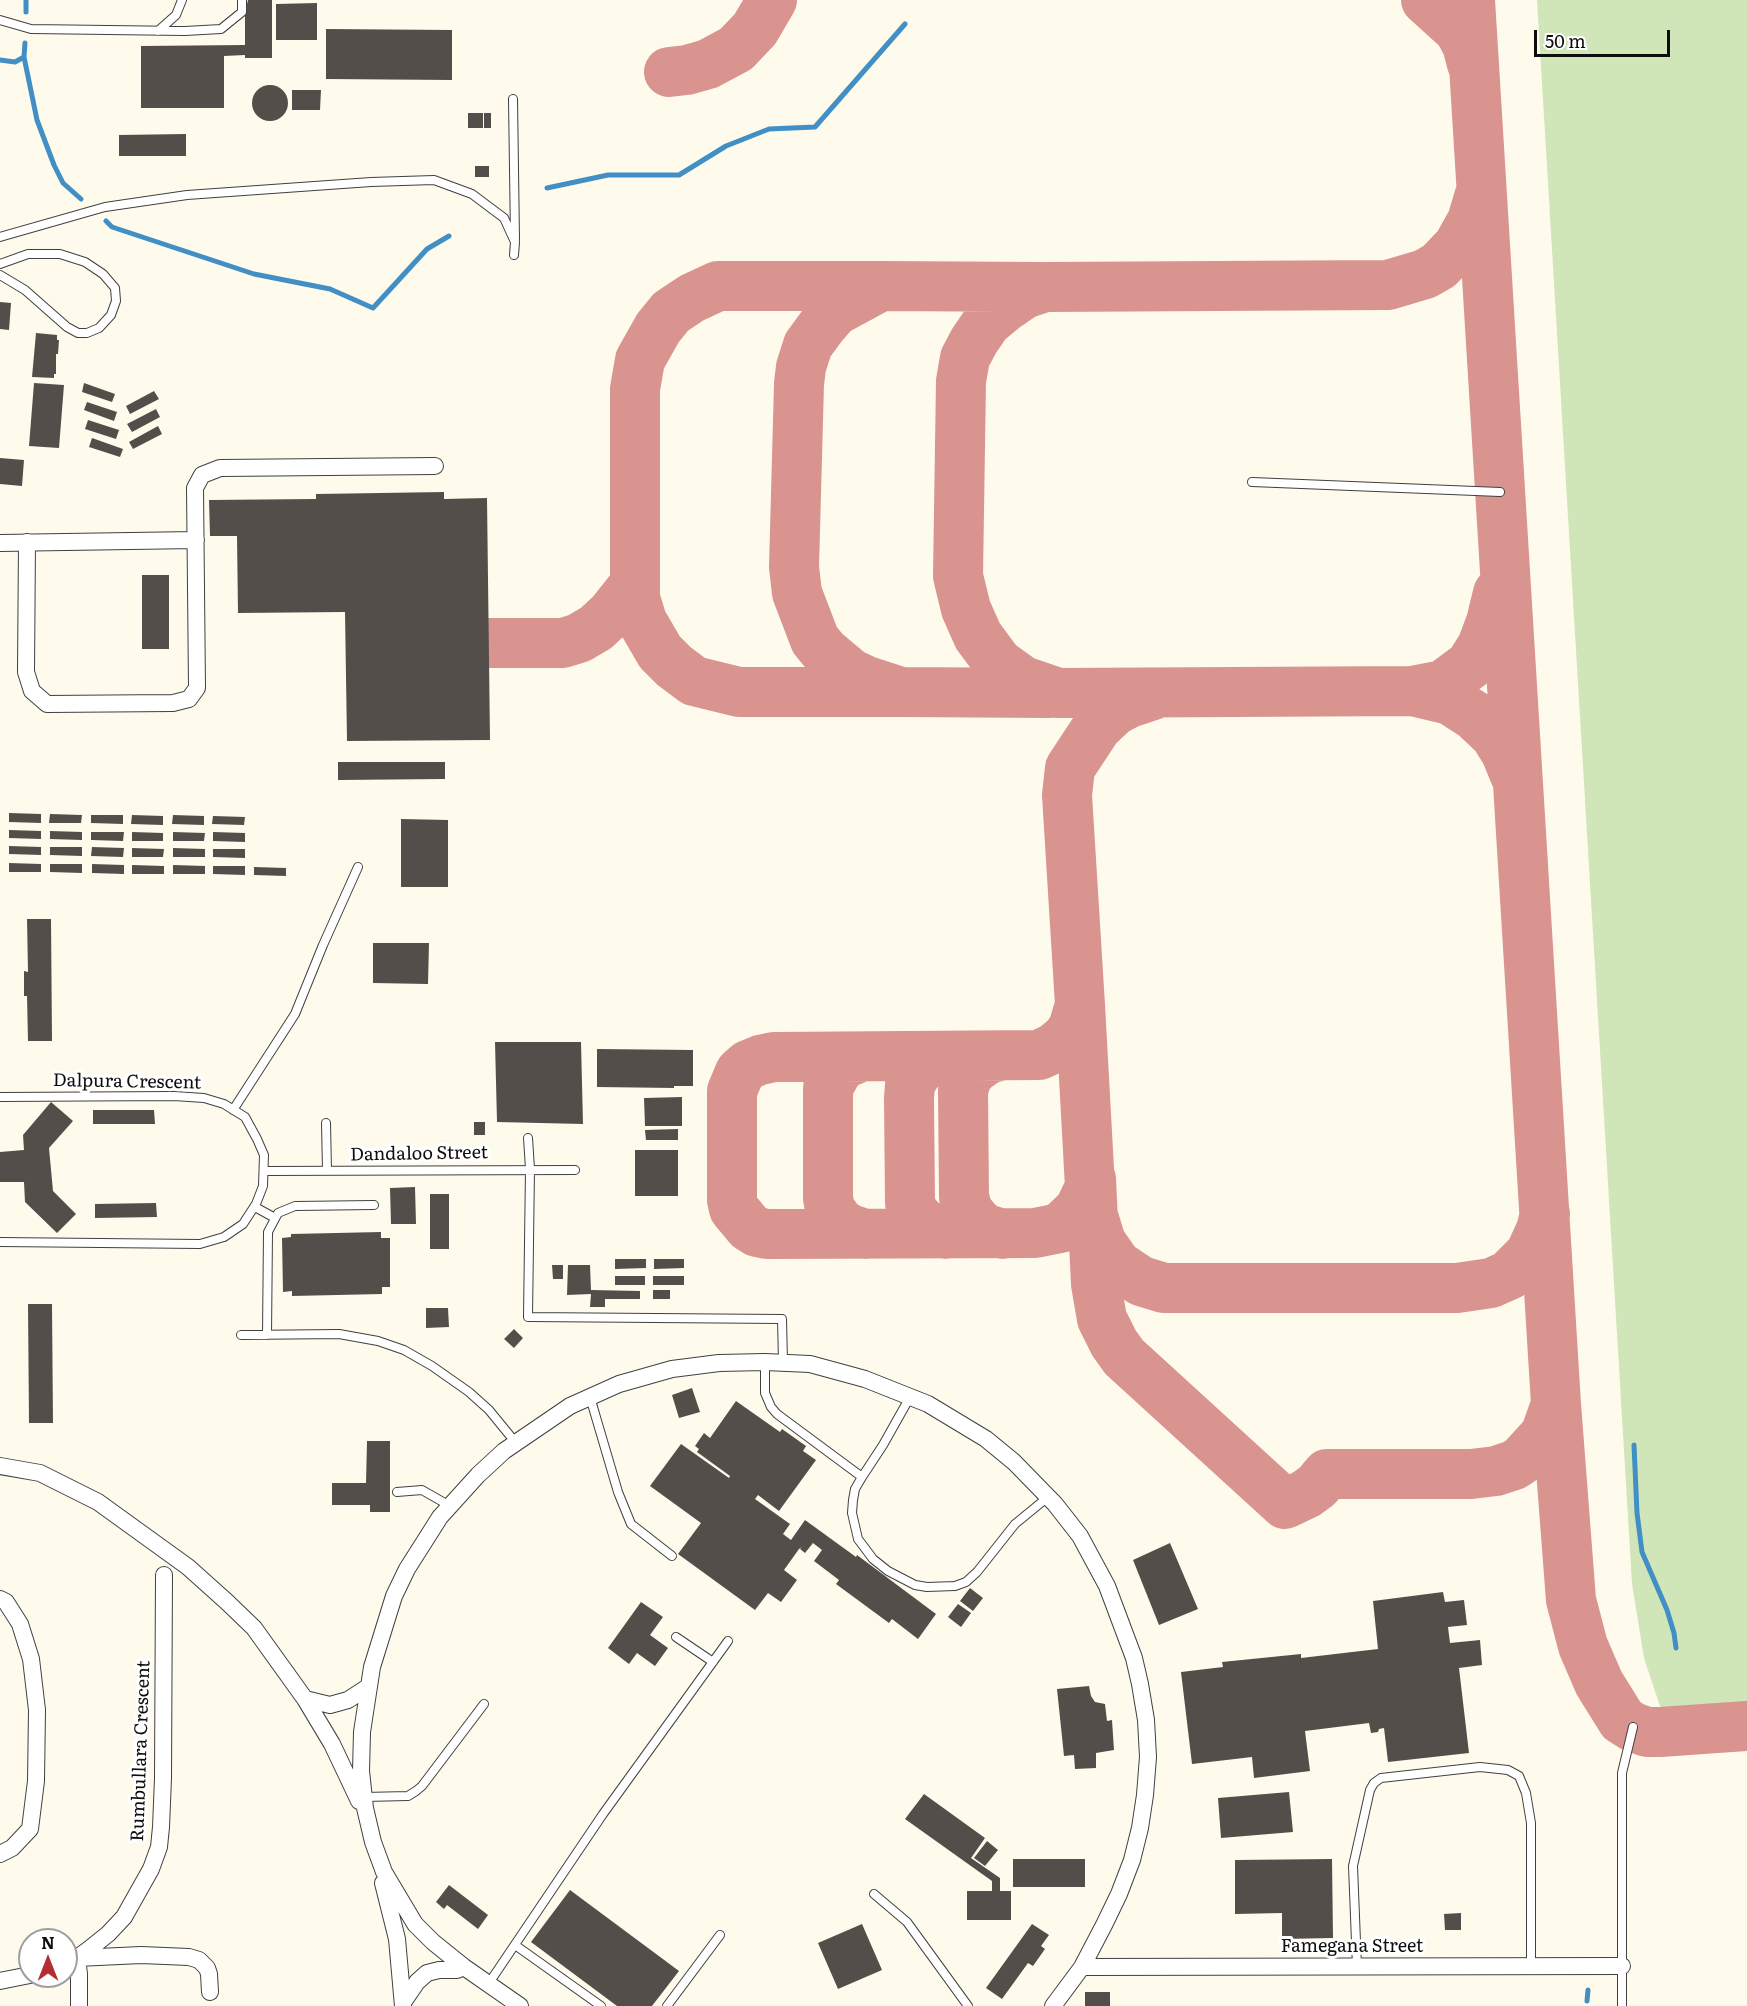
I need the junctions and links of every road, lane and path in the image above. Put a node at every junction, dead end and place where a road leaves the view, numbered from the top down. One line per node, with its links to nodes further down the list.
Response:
1 (182, 0): 4 (lane)
2 (242, 0): 4 (lane)
3 (0, 20): 4 (lane)
4 (158, 31)
5 (513, 99): 7 (lane)
6 (0, 237): 7 (lane)
7 (515, 242): 8 (lane)
8 (514, 255)
9 (0, 264): 10 (lane)
10 (0, 275)
11 (435, 466): 14 (street)
12 (1252, 482): 13 (lane)
13 (1500, 492)
14 (196, 540): 15 (street); 15 (street)
15 (27, 542): 16 (street)
16 (0, 543)
17 (358, 867): 19 (lane)
18 (0, 1097): 19 (lane, Dalpura Crescent)
19 (233, 1110): 24 (lane, Dalpura Crescent)
20 (326, 1123): 25 (lane)
21 (528, 1138): 22 (lane)
22 (530, 1169): 23 (lane, Dandaloo Street); 25 (lane, Dandaloo Street); 33 (lane)
23 (574, 1170)
24 (264, 1171): 25 (lane, Dandaloo Street); 27 (lane, Dalpura Crescent)
25 (327, 1171)
26 (374, 1205): 28 (lane)
27 (255, 1207): 28 (lane); 29 (lane, Dalpura Crescent)
28 (275, 1218): 31 (lane)
29 (0, 1242)
30 (241, 1335): 31 (lane)
31 (267, 1335): 36 (lane)
32 (765, 1362): 33 (street); 34 (street); 38 (lane)
33 (783, 1362): 35 (street)
34 (590, 1397): 36 (street); 42 (lane)
35 (910, 1397): 38 (lane); 40 (street)
36 (516, 1443): 41 (street)
37 (0, 1466): 49 (street)
38 (862, 1477): 40 (lane)
39 (397, 1492): 41 (lane)
40 (1048, 1497): 64 (street)
41 (450, 1506): 48 (street)
42 (672, 1556)
43 (164, 1575): 58 (street, Rumbullara Crescent)
44 (0, 1599): 54 (street)
45 (676, 1637): 47 (lane)
46 (728, 1641): 47 (lane)
47 (713, 1662): 57 (lane)
48 (368, 1687): 49 (street); 52 (street)
49 (305, 1699): 53 (street)
50 (484, 1704): 52 (lane)
51 (1633, 1727): 62 (lane)
52 (364, 1797): 53 (street)
53 (373, 1842): 63 (street); 70 (street)
54 (0, 1854)
55 (874, 1894): 75 (lane)
56 (720, 1935): 74 (lane)
57 (516, 1945): 68 (lane); 73 (lane)
58 (78, 1955)
59 (78, 1960): 69 (street)
60 (1357, 1966): 61 (street, Famegana Street); 61 (lane); 64 (street, Famegana Street)
61 (1531, 1966): 62 (street, Famegana Street)
62 (1622, 1966): 77 (lane)
63 (464, 1967): 68 (street); 70 (street)
64 (1082, 1967): 76 (street)
65 (78, 1972): 71 (street)
66 (18, 1977): 67 (street)
67 (0, 1981)
68 (489, 1983): 72 (street)
69 (210, 1992)
70 (403, 2003)
71 (79, 2006)
72 (520, 2006)
73 (601, 2006)
74 (667, 2006)
75 (968, 2006)
76 (1053, 2006)
77 (1622, 2006)

